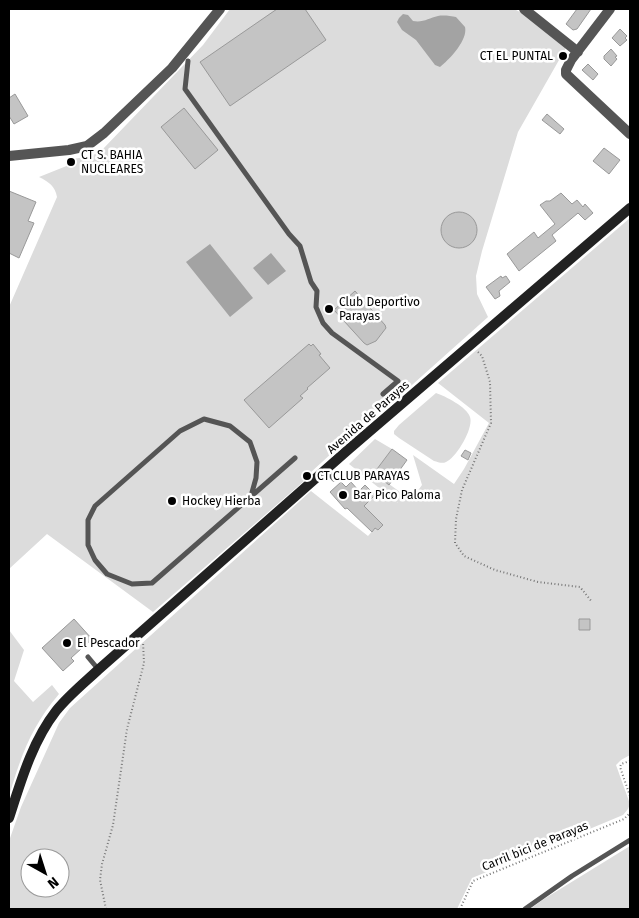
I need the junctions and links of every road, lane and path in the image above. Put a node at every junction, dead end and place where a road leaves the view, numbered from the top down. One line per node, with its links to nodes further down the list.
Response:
1 (220, 9): 7 (street)
2 (524, 9): 4 (street)
3 (610, 9): 4 (street)
4 (578, 52): 6 (street)
5 (188, 61): 10 (lane)
6 (630, 134)
7 (9, 156)
8 (630, 208): 9 (street, Avenida de Parayas)
9 (472, 344): 12 (street, Avenida de Parayas); 15 (path)
10 (383, 394)
11 (295, 458): 14 (lane)
12 (326, 470): 13 (lane); 16 (street, Avenida de Parayas)
13 (334, 479)
14 (251, 496): 14 (lane)
15 (592, 602)
16 (143, 632): 18 (street, Avenida de Parayas); 24 (path)
17 (88, 657): 18 (lane)
18 (98, 670): 22 (street, Avenida de Parayas)
19 (630, 761): 20 (path)
20 (630, 796)
21 (630, 813): 25 (path, Carril bici de Parayas)
22 (9, 818)
23 (630, 840): 26 (lane)
24 (106, 909)
25 (460, 909)
26 (525, 909)

